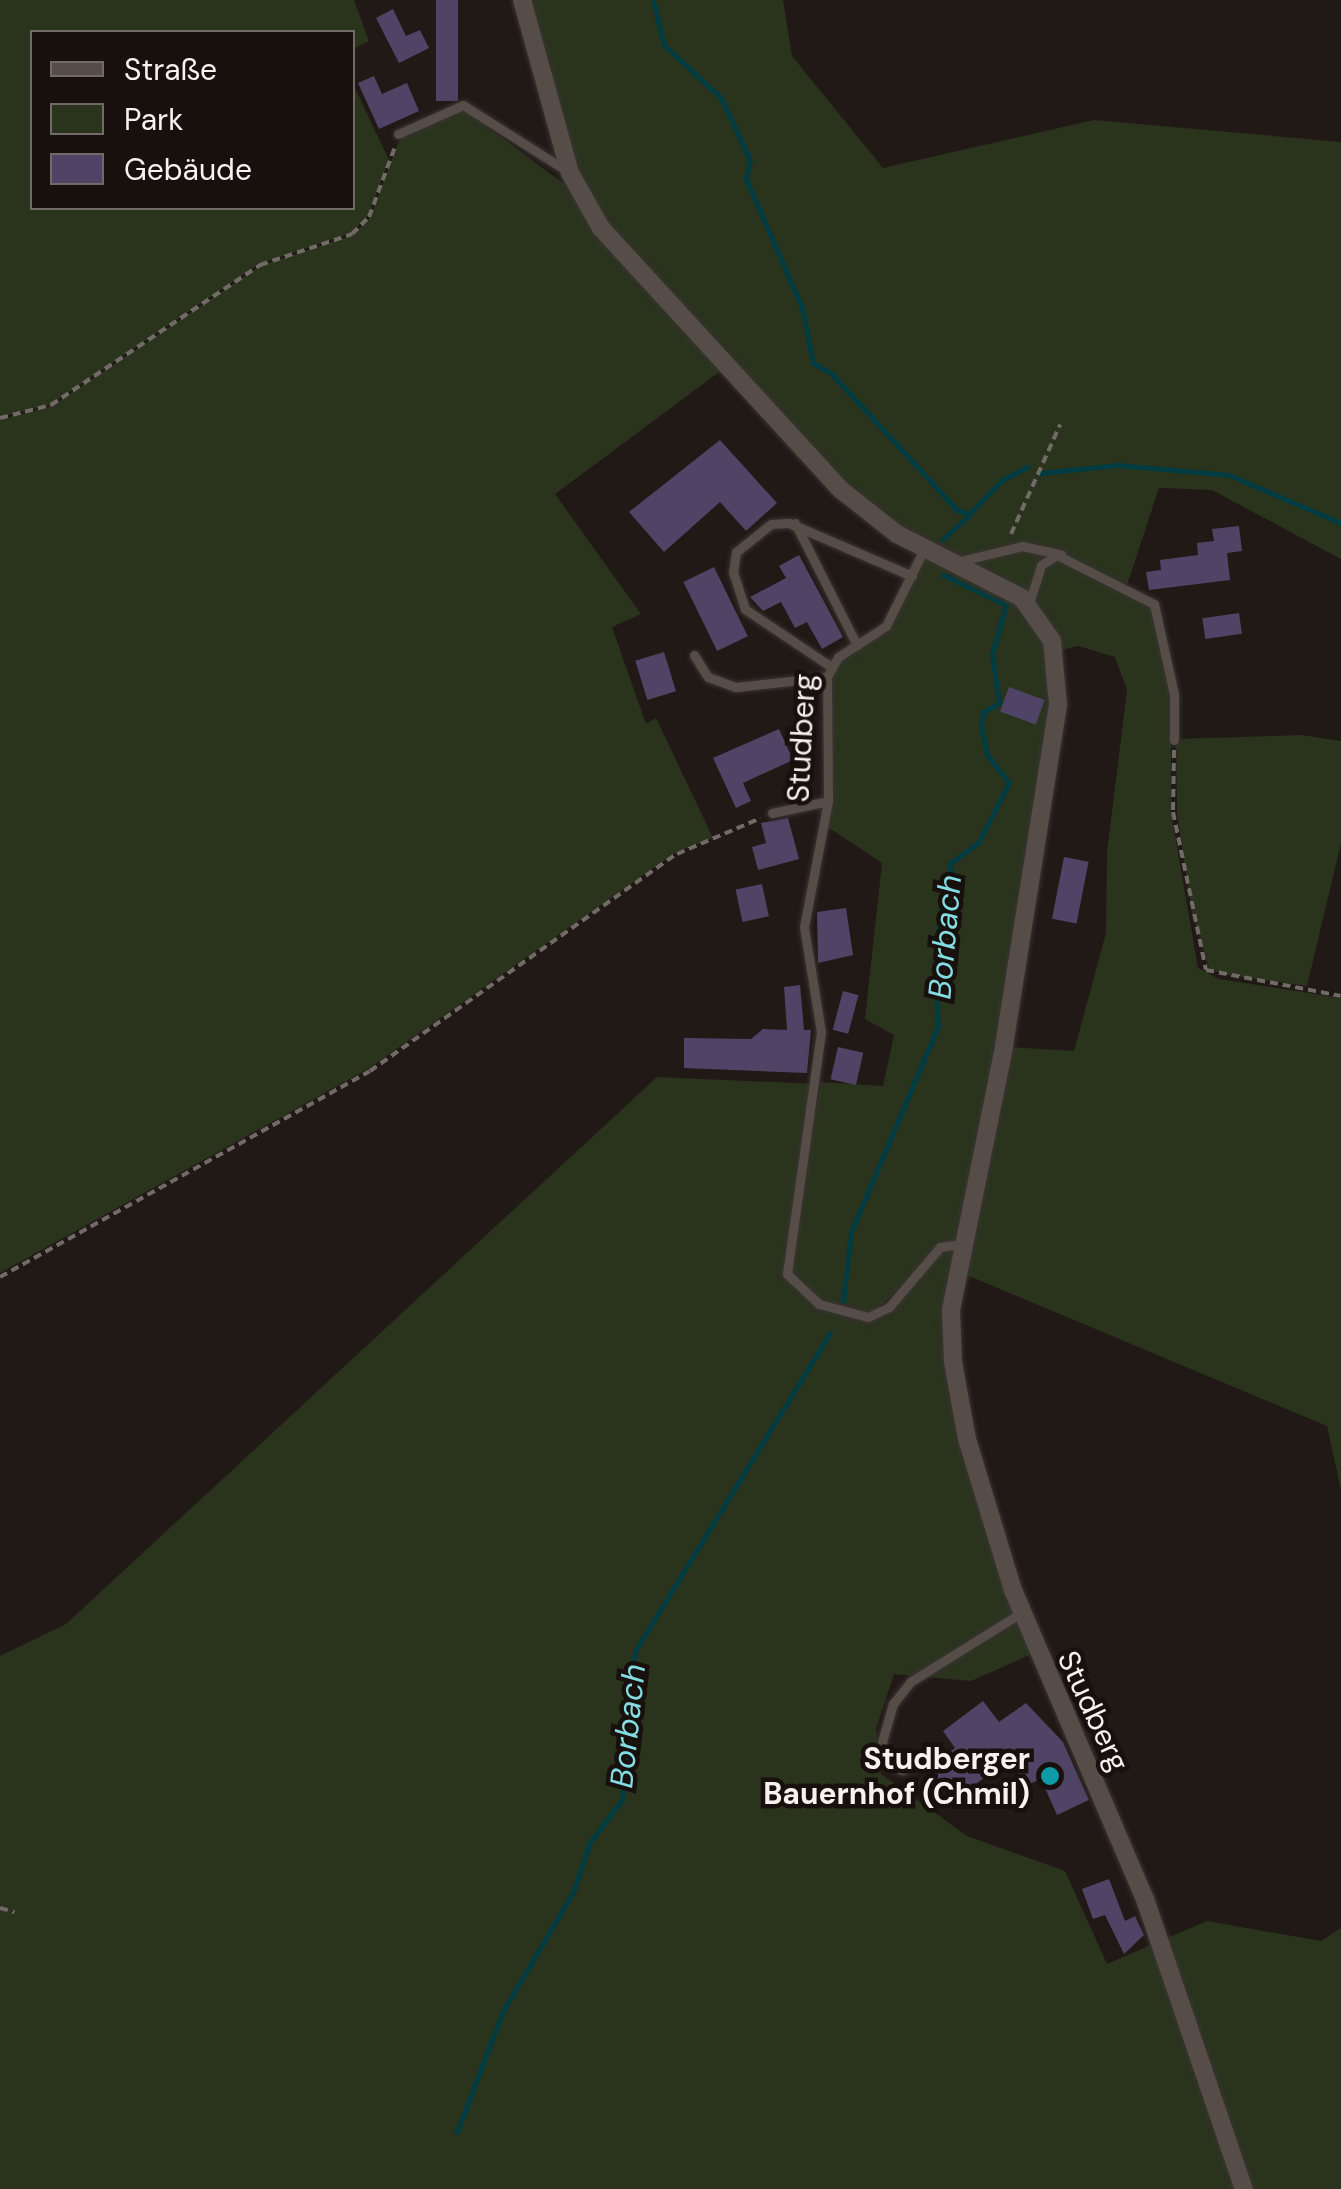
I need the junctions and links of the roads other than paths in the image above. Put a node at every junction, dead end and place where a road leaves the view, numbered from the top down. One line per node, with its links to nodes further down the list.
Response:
1 (522, 0): 3 (street)
2 (398, 134): 3 (lane)
3 (570, 173): 5 (street)
4 (795, 524): 8 (lane); 10 (lane); 12 (lane)
5 (924, 550): 7 (street); 8 (lane, Studberg)
6 (1065, 556): 7 (lane); 9 (lane); 13 (lane)
7 (954, 564): 9 (street)
8 (912, 576): 10 (lane, Studberg)
9 (1029, 603): 16 (street, Studberg)
10 (857, 645): 12 (lane, Studberg)
11 (694, 655): 12 (lane)
12 (828, 671): 14 (lane, Studberg)
13 (1174, 740)
14 (828, 800): 15 (lane); 16 (lane, Studberg)
15 (772, 812)
16 (962, 1244): 17 (street, Studberg)
17 (1021, 1613): 18 (lane); 19 (street, Studberg)
18 (927, 1760)
19 (1244, 2189)

